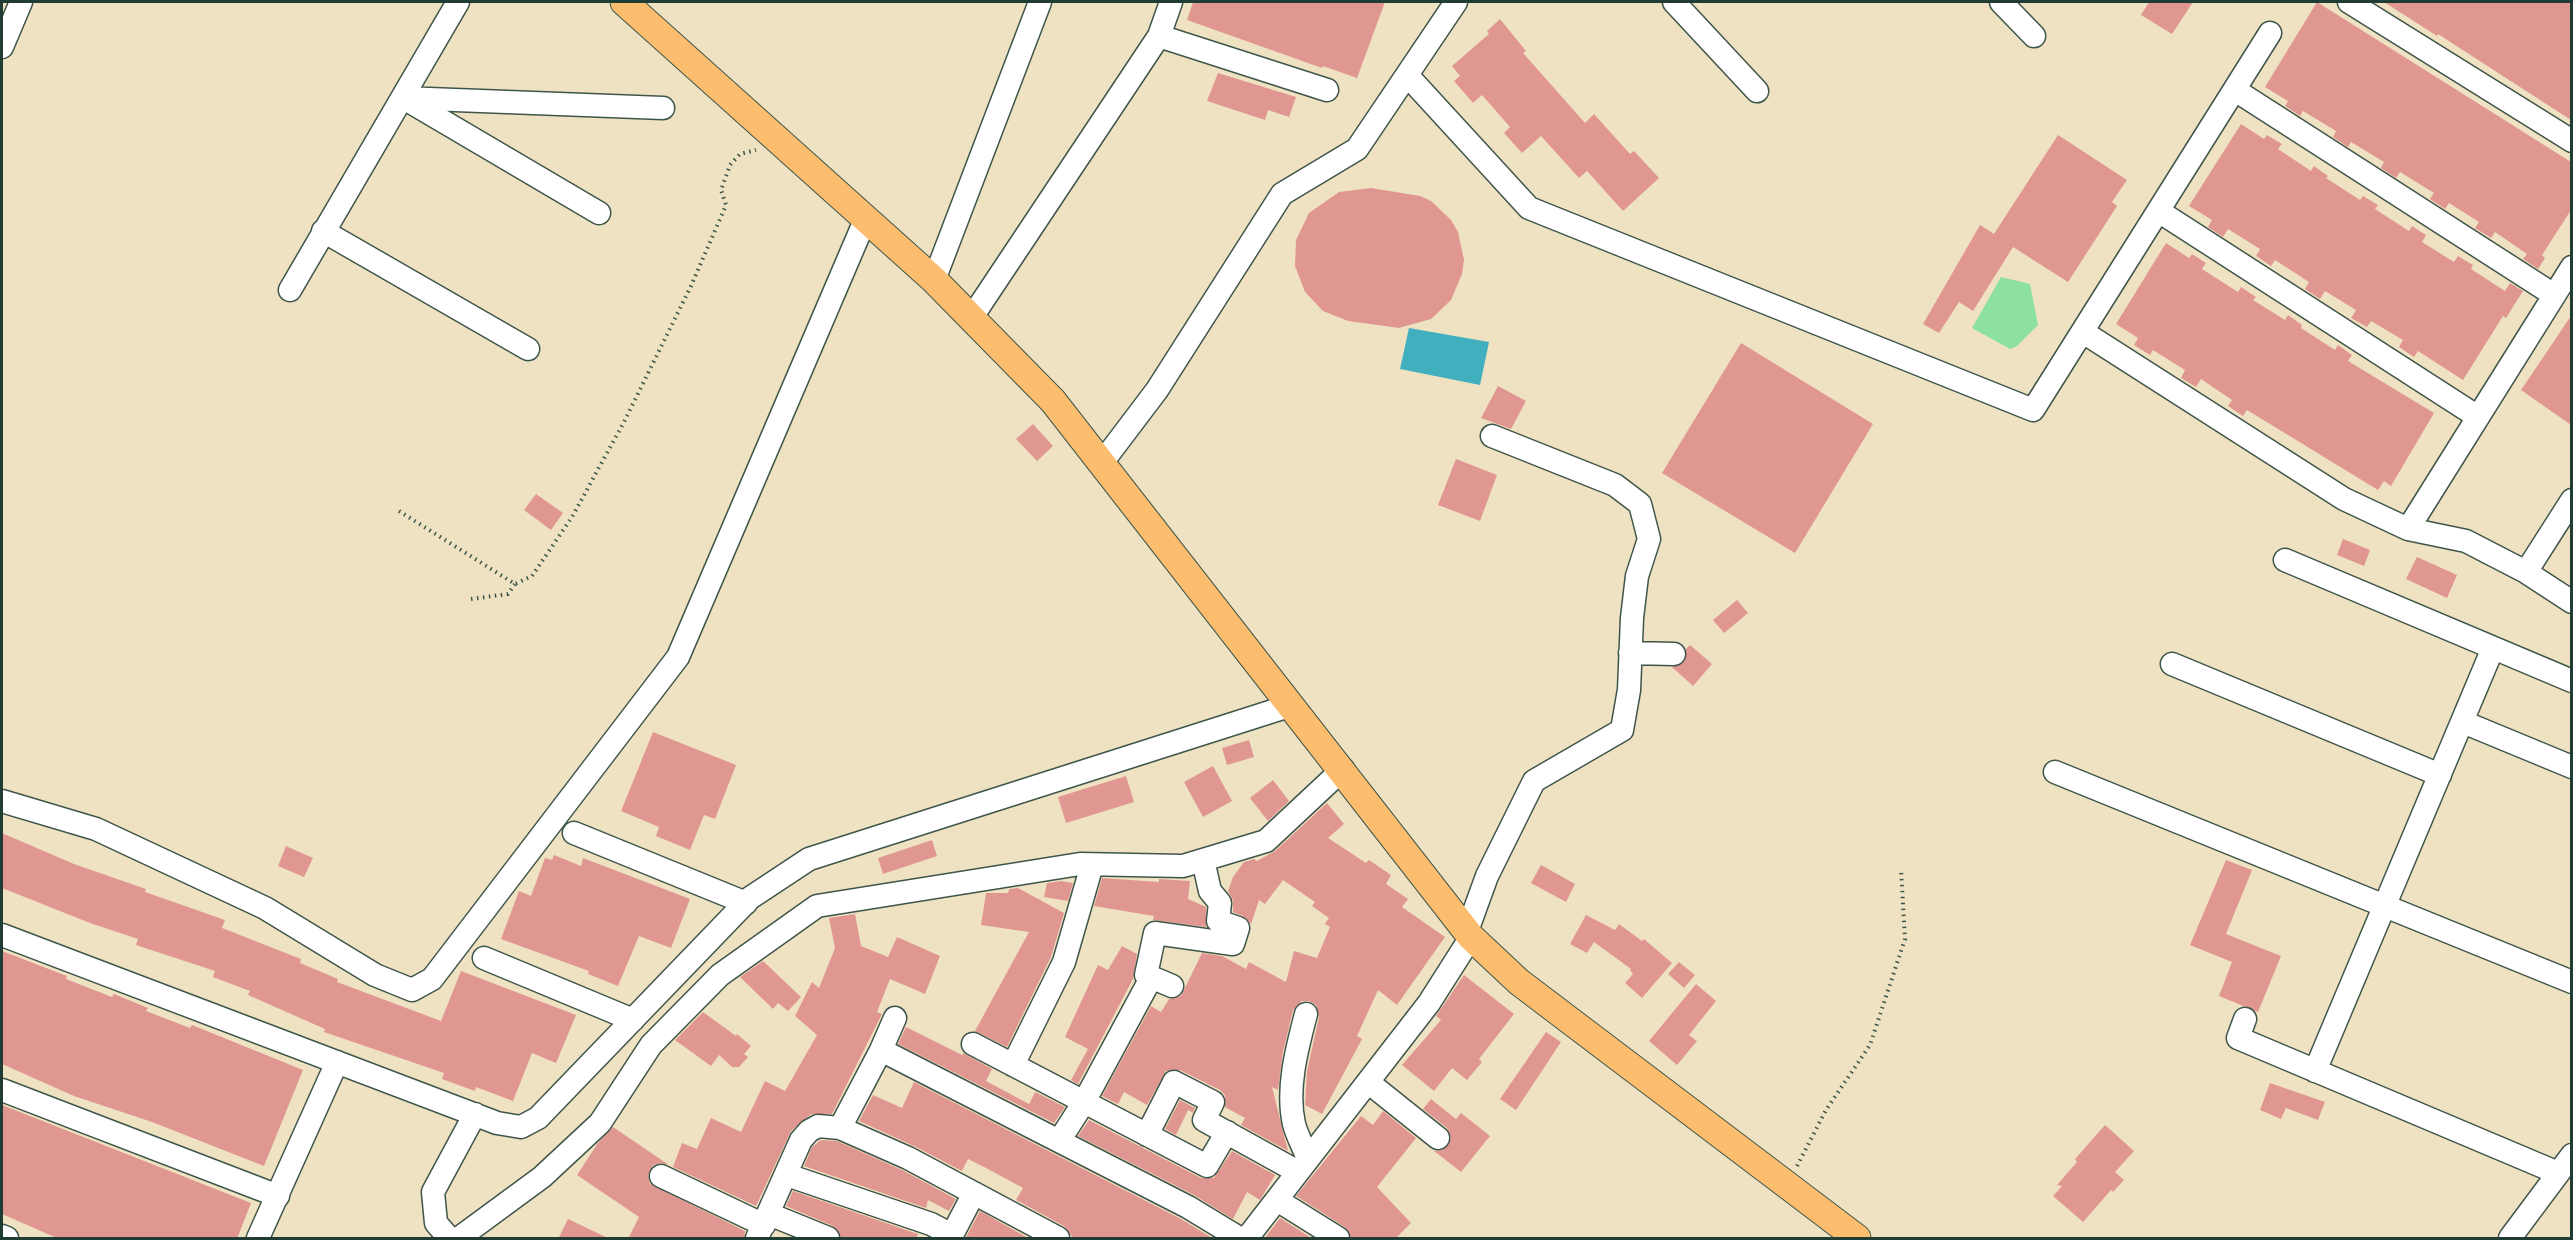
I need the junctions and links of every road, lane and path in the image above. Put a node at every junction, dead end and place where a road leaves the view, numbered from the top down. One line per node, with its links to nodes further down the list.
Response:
1 (21, 2): 13 (street)
2 (458, 2): 18 (street)
3 (624, 2): 20 (main road)
4 (1040, 2): 27 (street)
5 (1171, 2): 11 (street)
6 (1456, 2): 14 (street)
7 (1674, 2): 17 (street)
8 (2001, 2): 12 (street)
9 (2349, 2): 21 (street)
10 (2270, 33): 16 (street)
11 (1159, 36): 15 (street); 30 (street)
12 (2034, 36)
13 (2, 47)
14 (1407, 75): 31 (street); 35 (street)
15 (1327, 90)
16 (2235, 90): 22 (street); 29 (street)
17 (1757, 91)
18 (403, 98): 19 (street); 23 (street); 25 (street)
19 (663, 108)
20 (774, 139): 24 (main road); 41 (path)
21 (2571, 141)
22 (2160, 212): 31 (street); 33 (street)
23 (599, 213)
24 (866, 218): 27 (main road); 55 (street)
25 (323, 231): 28 (street); 32 (street)
26 (2571, 267): 29 (street)
27 (934, 280): 30 (main road)
28 (290, 290)
29 (2554, 295): 33 (street)
30 (972, 317): 35 (main road)
31 (2083, 332): 38 (street)
32 (528, 349)
33 (2478, 417): 38 (street)
34 (1492, 436): 45 (street)
35 (1101, 464): 49 (main road)
36 (2571, 500): 40 (street)
37 (399, 511): 41 (path)
38 (2408, 529): 40 (street)
39 (2285, 560): 44 (street)
40 (2526, 572): 43 (street)
41 (515, 584): 42 (path)
42 (471, 599)
43 (2571, 602)
44 (2493, 648): 48 (street); 50 (street)
45 (1630, 653): 46 (street); 63 (street)
46 (1674, 654)
47 (2172, 664): 54 (street)
48 (2571, 681)
49 (1292, 705): 52 (main road); 60 (street)
50 (2463, 722): 51 (street); 54 (street)
51 (2571, 767)
52 (1343, 769): 57 (street); 63 (main road)
53 (2055, 772): 61 (street)
54 (2440, 775): 61 (street)
55 (2, 801)
56 (574, 833): 60 (street)
57 (1203, 860): 58 (street); 77 (street)
58 (1092, 865): 73 (street); 99 (street)
59 (1901, 869): 88 (path)
60 (746, 903): 69 (street)
61 (2384, 906): 65 (street); 74 (street)
62 (2, 934): 72 (street)
63 (1469, 934): 75 (street); 88 (main road)
64 (484, 958): 69 (street)
65 (2571, 981)
66 (1306, 1014): 85 (street)
67 (895, 1018): 71 (street)
68 (2245, 1019): 74 (street)
69 (633, 1020): 78 (street)
70 (973, 1044): 73 (street)
71 (881, 1050): 79 (street); 83 (street)
72 (337, 1062): 78 (street); 90 (street)
73 (1013, 1065): 77 (street)
74 (2315, 1071): 84 (street)
75 (1368, 1082): 82 (street); 85 (street)
76 (2, 1090): 90 (street)
77 (1083, 1102): 81 (street); 83 (street)
78 (475, 1114): 98 (street)
79 (840, 1128): 86 (street); 89 (street)
80 (1227, 1132): 81 (street); 81 (street); 85 (street)
81 (1147, 1135)
82 (1438, 1138)
83 (1059, 1141): 100 (street)
84 (2565, 1164): 104 (street)
85 (1303, 1166): 91 (street)
86 (787, 1175): 89 (street); 92 (street)
87 (661, 1176): 92 (street)
88 (1787, 1185): 103 (main road)
89 (974, 1193): 95 (street)
90 (278, 1196): 97 (street)
91 (1276, 1200): 101 (street); 102 (street)
92 (763, 1226): 94 (street)
93 (2, 1236): 96 (street)
94 (817, 1237)
95 (1049, 1237)
96 (7, 1239)
97 (258, 1239)
98 (448, 1239)
99 (459, 1239)
100 (1239, 1239)
101 (1247, 1239)
102 (1338, 1239)
103 (1857, 1239)
104 (2510, 1239)

